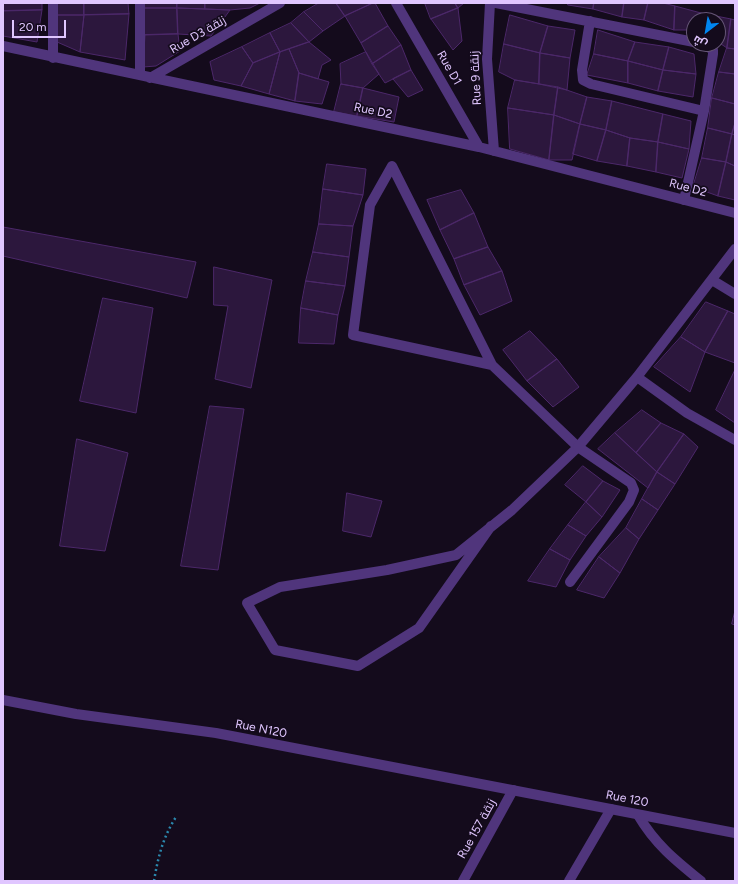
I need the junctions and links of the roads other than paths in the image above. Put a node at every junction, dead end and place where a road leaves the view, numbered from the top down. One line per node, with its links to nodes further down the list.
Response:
1 (53, 3): 11 (street)
2 (140, 3): 12 (street)
3 (280, 3): 13 (street, Rue D3 زنقة)
4 (396, 3): 15 (street, Rue D1)
5 (490, 3): 16 (street, Rue 9 زنقة)
6 (496, 3): 7 (street)
7 (590, 21): 8 (street); 14 (street)
8 (686, 40)
9 (3, 46): 11 (street, Rue D2)
10 (714, 52): 14 (street)
11 (53, 58): 12 (street, Rue D2)
12 (140, 75): 13 (street, Rue D2)
13 (150, 78): 15 (street, Rue D2)
14 (704, 111): 17 (street)
15 (479, 147): 16 (street, Rue D2)
16 (494, 151): 17 (street, Rue D2)
17 (684, 200): 18 (street, Rue D2)
18 (735, 213)
19 (735, 249): 20 (street)
20 (712, 280): 21 (street); 23 (street)
21 (735, 294)
22 (492, 365): 22 (street); 25 (street)
23 (637, 377): 24 (street); 25 (street)
24 (735, 440)
25 (578, 447): 26 (street); 27 (street)
26 (492, 526): 26 (street)
27 (570, 582)
28 (3, 700): 29 (street, Rue N120)
29 (513, 790): 30 (street, Rue 120); 33 (street, Rue 157 زنقة)
30 (612, 809): 31 (street, Rue 120); 34 (street)
31 (638, 815): 32 (street, Rue 120); 35 (street)
32 (735, 833)
33 (463, 881)
34 (569, 881)
35 (701, 881)

